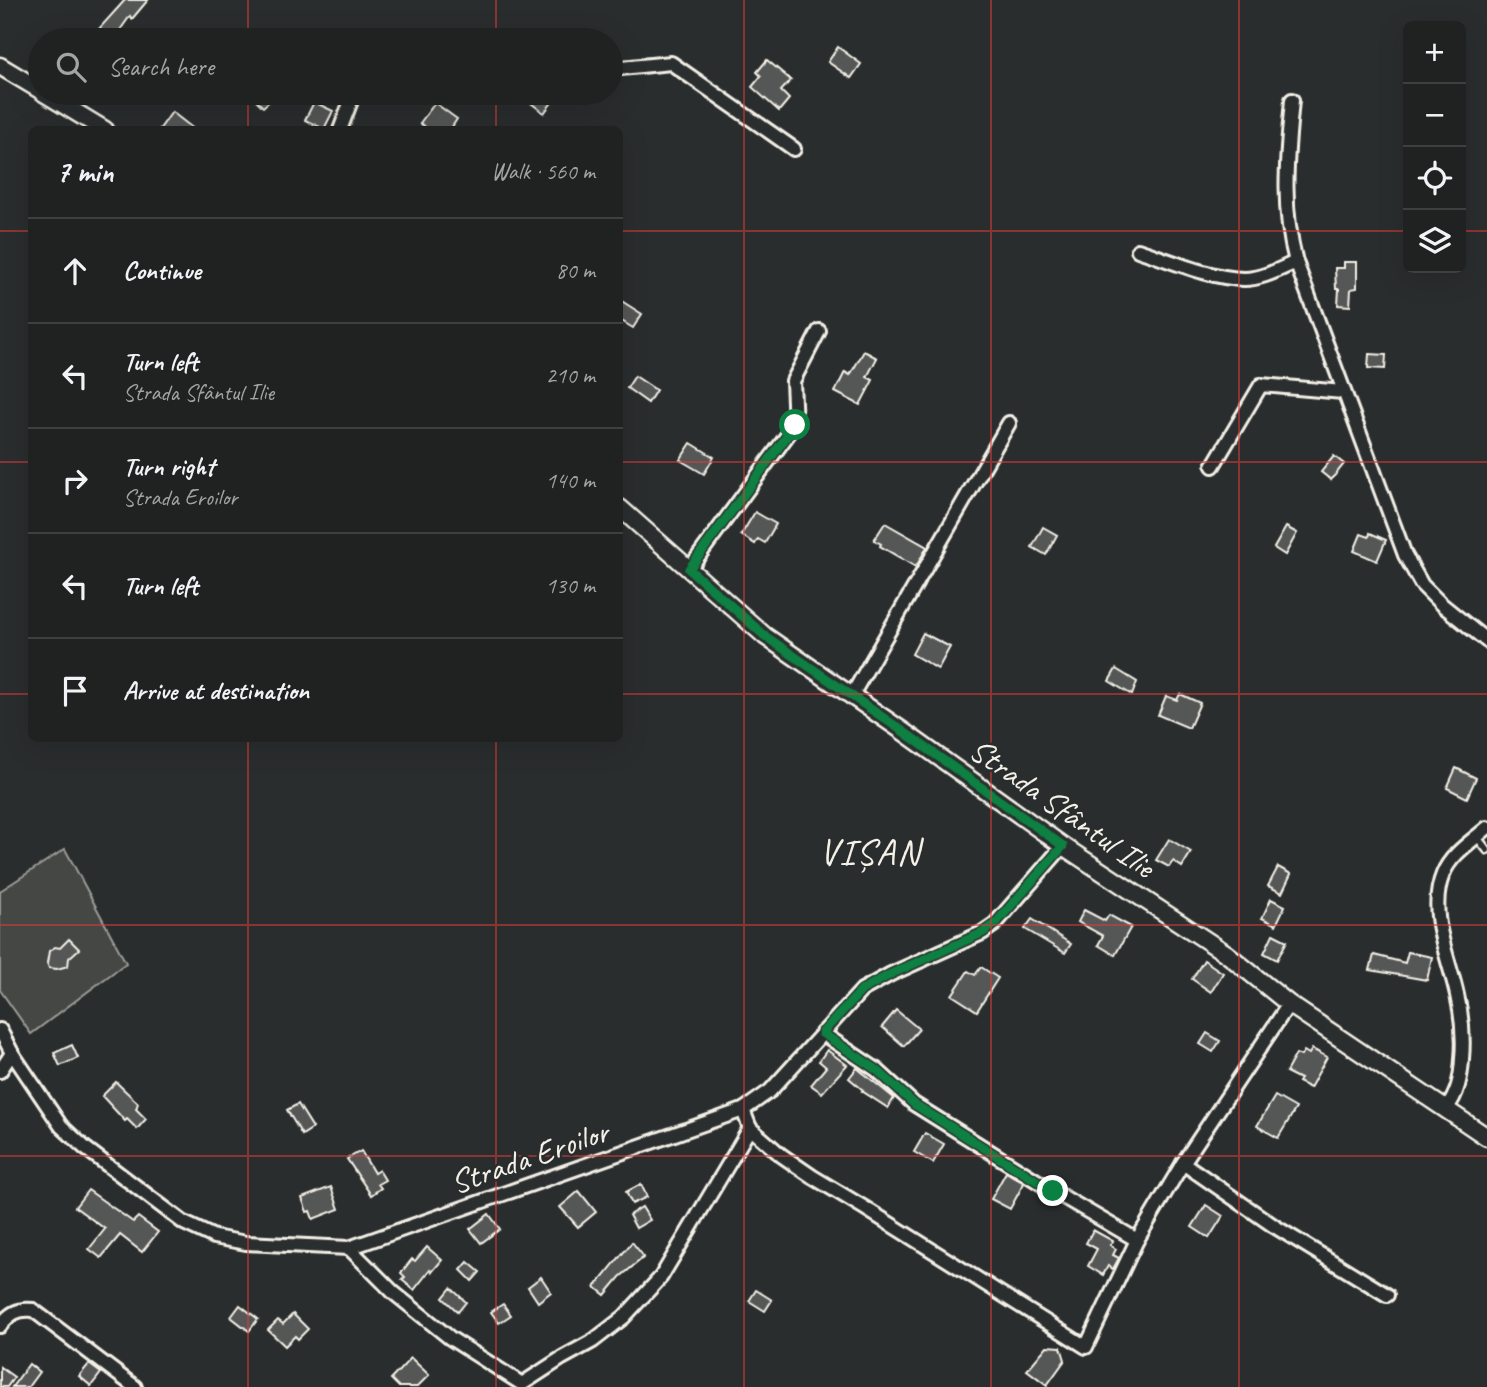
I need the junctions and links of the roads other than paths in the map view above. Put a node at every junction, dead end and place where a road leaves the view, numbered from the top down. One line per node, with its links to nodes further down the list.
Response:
1 (0, 66): 3 (street)
2 (623, 68): 9 (street)
3 (28, 83)
4 (1292, 100): 11 (street)
5 (64, 105): 7 (street)
6 (349, 105): 8 (street)
7 (98, 126)
8 (342, 126)
9 (794, 149)
10 (1138, 250): 11 (street)
11 (1296, 262): 13 (street)
12 (820, 331): 17 (street)
13 (1343, 392): 15 (street); 18 (street)
14 (1009, 423): 19 (street)
15 (1213, 466)
16 (623, 511): 17 (street, Strada Sfântul Ilie)
17 (689, 569): 19 (street, Strada Sfântul Ilie)
18 (1487, 641)
19 (852, 695): 21 (street, Strada Sfântul Ilie)
20 (1482, 832): 22 (lane); 28 (street)
21 (1063, 846): 23 (street, Strada Sfântul Ilie); 25 (street, Strada Eroilor)
22 (1487, 850)
23 (1289, 1004): 28 (street, Strada Sfântul Ilie); 32 (street)
24 (0, 1030): 26 (street, Strada Eroilor)
25 (822, 1033): 29 (street, Strada Eroilor); 33 (street)
26 (12, 1053): 27 (street); 34 (street, Strada Eroilor)
27 (0, 1071)
28 (1446, 1109): 31 (street, Strada Sfântul Ilie)
29 (743, 1110): 30 (street); 34 (street, Strada Eroilor)
30 (750, 1128): 33 (street); 34 (street)
31 (1487, 1137)
32 (1183, 1163): 33 (street); 35 (street)
33 (1137, 1240)
34 (349, 1248)
35 (1387, 1294)
36 (0, 1326): 37 (street)
37 (135, 1387)

